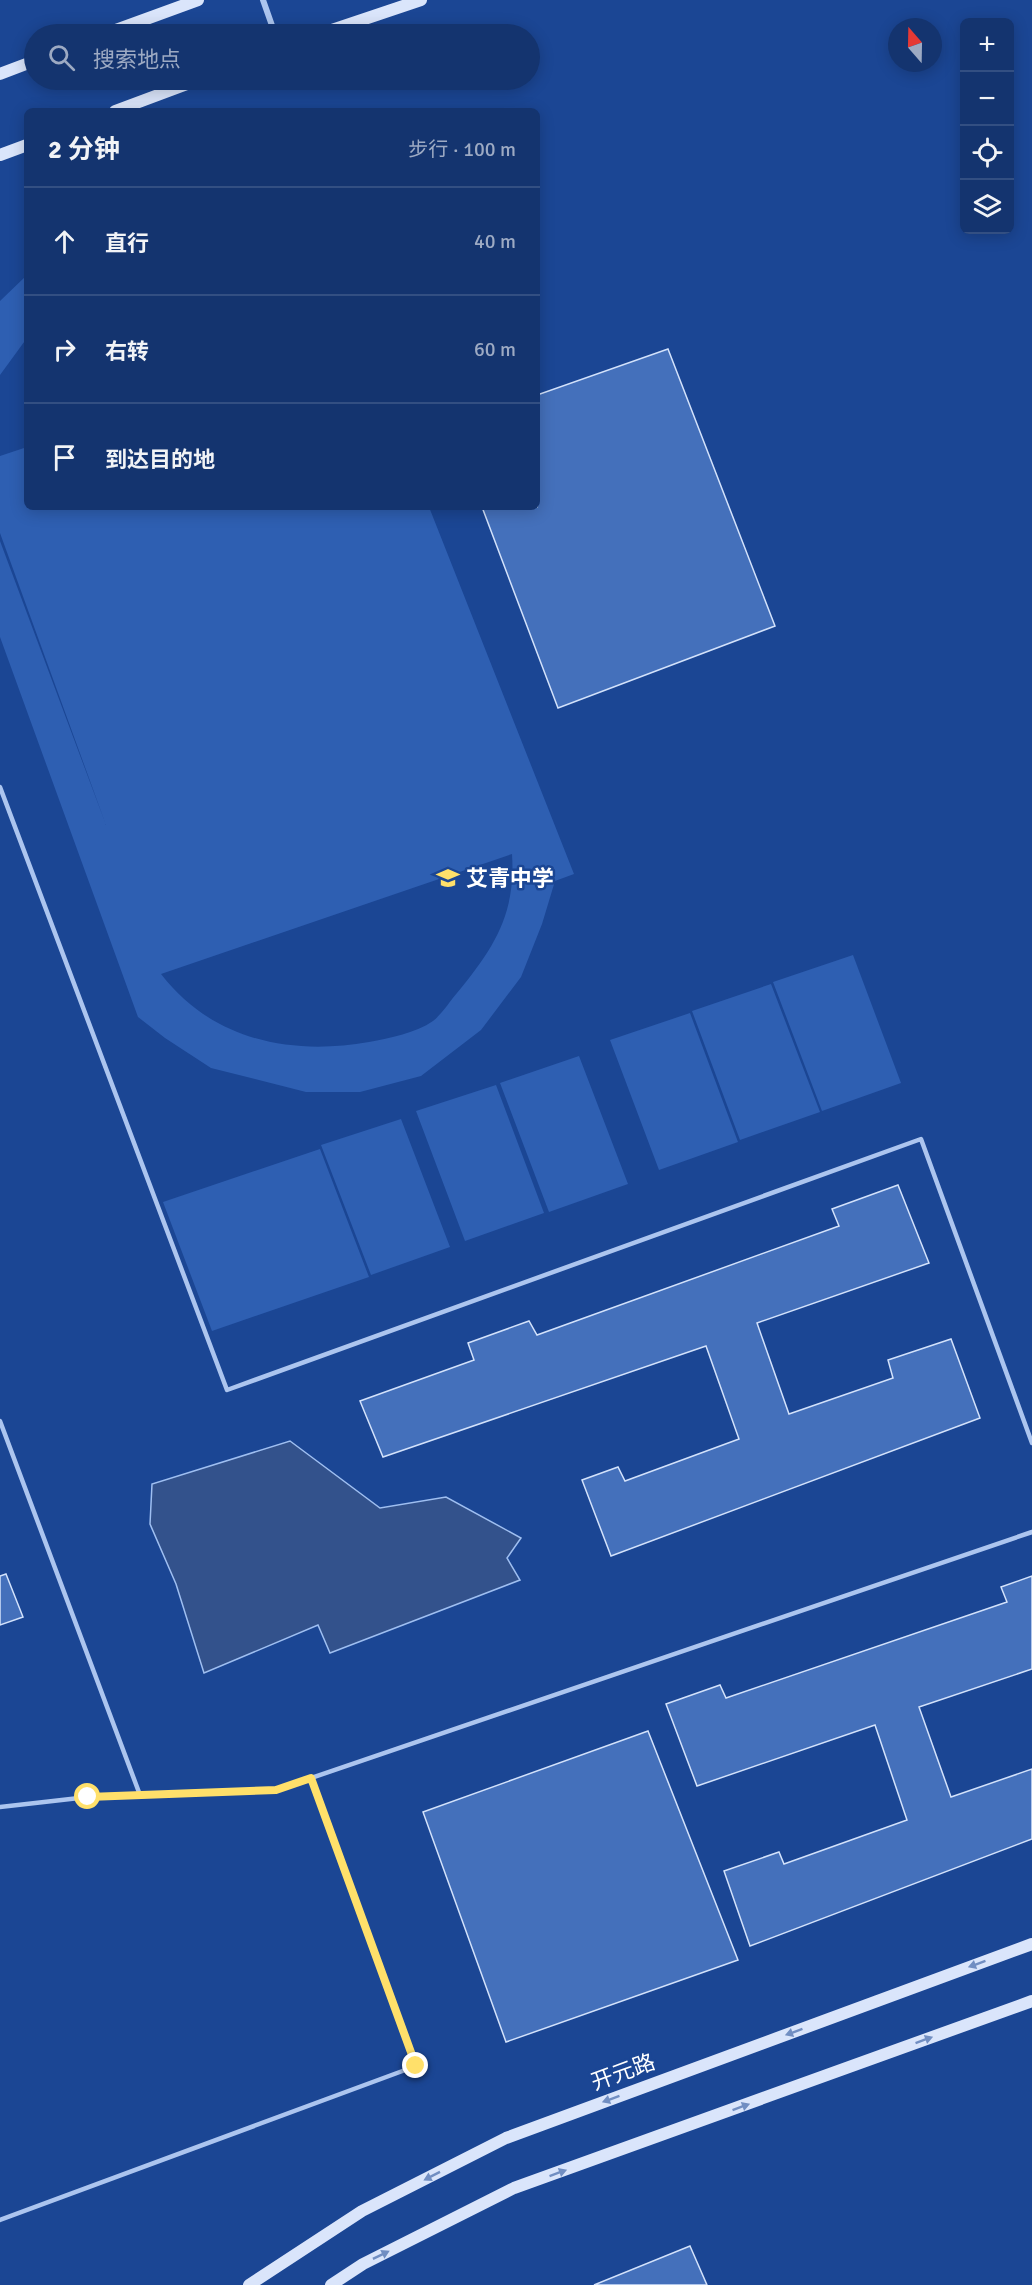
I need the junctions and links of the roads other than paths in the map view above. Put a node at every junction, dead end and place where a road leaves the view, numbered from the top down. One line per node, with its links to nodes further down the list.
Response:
1 (198, 0): 4 (street)
2 (263, 0): 5 (street)
3 (421, 0): 6 (street)
4 (132, 24)
5 (271, 24)
6 (350, 24)
7 (24, 65): 8 (street)
8 (0, 74)
9 (171, 90): 10 (street)
10 (123, 108)
11 (24, 146): 12 (street)
12 (0, 155)
13 (0, 787): 15 (lane)
14 (0, 1421): 18 (lane)
15 (1032, 1443)
16 (1032, 1532): 17 (lane)
17 (311, 1778): 18 (lane); 22 (lane)
18 (140, 1795): 19 (lane)
19 (0, 1807)
20 (1032, 1944): 23 (street, 开元路, one-way to 23)
21 (1032, 2001): 24 (street, one-way to 21)
22 (0, 2220)
23 (249, 2285)
24 (331, 2285)

